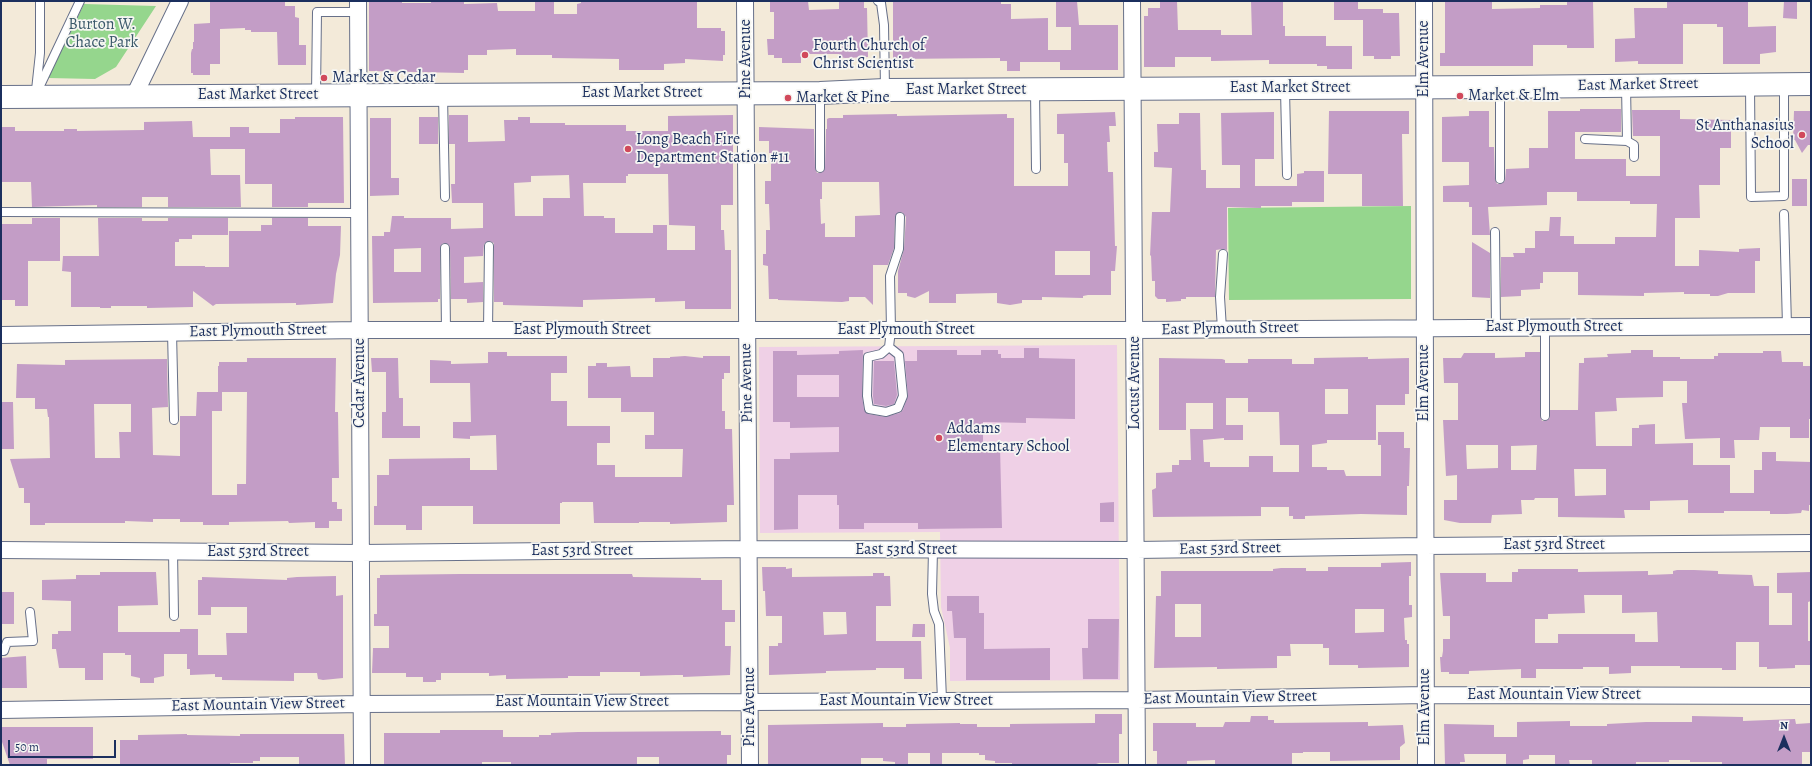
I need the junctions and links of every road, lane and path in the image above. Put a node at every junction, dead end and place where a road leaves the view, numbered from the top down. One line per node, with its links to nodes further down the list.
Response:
1 (40, 1): 24 (lane)
2 (80, 1): 24 (lane)
3 (180, 1): 25 (street)
4 (746, 1): 19 (street, Pine Avenue)
5 (878, 1): 16 (lane)
6 (1132, 1): 18 (street, Locust Avenue)
7 (1424, 1): 13 (street, Elm Avenue)
8 (358, 7): 21 (lane); 22 (street, Cedar Avenue)
9 (1750, 84): 10 (street, East Market Street); 10 (lane); 12 (street, East Market Street)
10 (1784, 84): 11 (street, East Market Street)
11 (1811, 84)
12 (1626, 85): 14 (street, East Market Street); 28 (lane)
13 (1424, 87): 14 (street, East Market Street); 15 (street, East Market Street); 47 (street, Elm Avenue)
14 (1500, 87): 33 (lane)
15 (1285, 88): 18 (street, East Market Street); 32 (lane)
16 (884, 90): 17 (street, East Market Street); 20 (street, East Market Street)
17 (1035, 90): 18 (street, East Market Street); 31 (lane)
18 (1132, 90): 54 (street, Locust Avenue)
19 (746, 93): 20 (street, East Market Street); 23 (street, East Market Street); 52 (street, Pine Avenue)
20 (820, 93): 30 (lane)
21 (316, 95): 22 (street, East Market Street); 25 (street, East Market Street)
22 (358, 95): 23 (street, East Market Street); 36 (street, Cedar Avenue)
23 (443, 95): 34 (lane)
24 (35, 96): 25 (street, East Market Street); 26 (street, East Market Street)
25 (134, 96)
26 (1, 97)
27 (1585, 139): 28 (lane)
28 (1627, 141): 29 (lane)
29 (1634, 157)
30 (820, 168)
31 (1036, 169)
32 (1287, 175)
33 (1500, 179)
34 (445, 197)
35 (1, 212): 36 (lane)
36 (359, 213): 49 (street, Cedar Avenue)
37 (1784, 214): 43 (lane)
38 (900, 217): 53 (lane)
39 (1495, 232): 45 (lane)
40 (489, 246): 51 (lane)
41 (445, 248): 50 (lane)
42 (1223, 254): 48 (lane)
43 (1787, 326): 44 (street, East Plymouth Street); 46 (street, East Plymouth Street)
44 (1811, 326)
45 (1496, 327): 46 (street, East Plymouth Street); 47 (street, East Plymouth Street)
46 (1545, 327): 58 (lane)
47 (1424, 328): 48 (street, East Plymouth Street); 61 (street, Elm Avenue)
48 (1222, 329): 54 (street, East Plymouth Street)
49 (360, 330): 50 (street, East Plymouth Street); 55 (street, East Plymouth Street); 67 (street, Cedar Avenue)
50 (446, 330): 51 (street, East Plymouth Street)
51 (488, 330): 52 (street, East Plymouth Street)
52 (747, 330): 53 (street, East Plymouth Street); 62 (street, Pine Avenue)
53 (890, 330): 54 (street, East Plymouth Street); 57 (lane)
54 (1135, 330): 65 (street, Locust Avenue)
55 (172, 332): 56 (street, East Plymouth Street); 59 (lane)
56 (1, 334)
57 (889, 347): 57 (lane)
58 (1545, 416)
59 (174, 420)
60 (1811, 543): 61 (street, East 53rd Street)
61 (1424, 546): 65 (street, East 53rd Street); 71 (street, Elm Avenue)
62 (750, 549): 64 (street, East 53rd Street); 67 (street, East 53rd Street); 75 (street, Pine Avenue)
63 (1, 550): 66 (street, East 53rd Street)
64 (933, 550): 65 (street, East 53rd Street); 73 (lane)
65 (1136, 550): 74 (street, Locust Avenue)
66 (173, 551): 67 (street, East 53rd Street); 69 (lane)
67 (361, 552): 76 (street, Cedar Avenue)
68 (30, 612): 70 (lane)
69 (174, 616)
70 (1, 651)
71 (1426, 695): 72 (street, East Mountain View Street); 74 (street, East Mountain View Street); 81 (street, Elm Avenue)
72 (1811, 696)
73 (942, 700): 74 (street, East Mountain View Street); 75 (street, East Mountain View Street)
74 (1136, 700): 80 (street, Locust Avenue)
75 (750, 701): 76 (street, East Mountain View Street); 79 (street, Pine Avenue)
76 (362, 704): 77 (street, East Mountain View Street); 78 (street, Cedar Avenue)
77 (1, 710)
78 (362, 765)
79 (750, 765)
80 (1137, 765)
81 (1426, 765)

